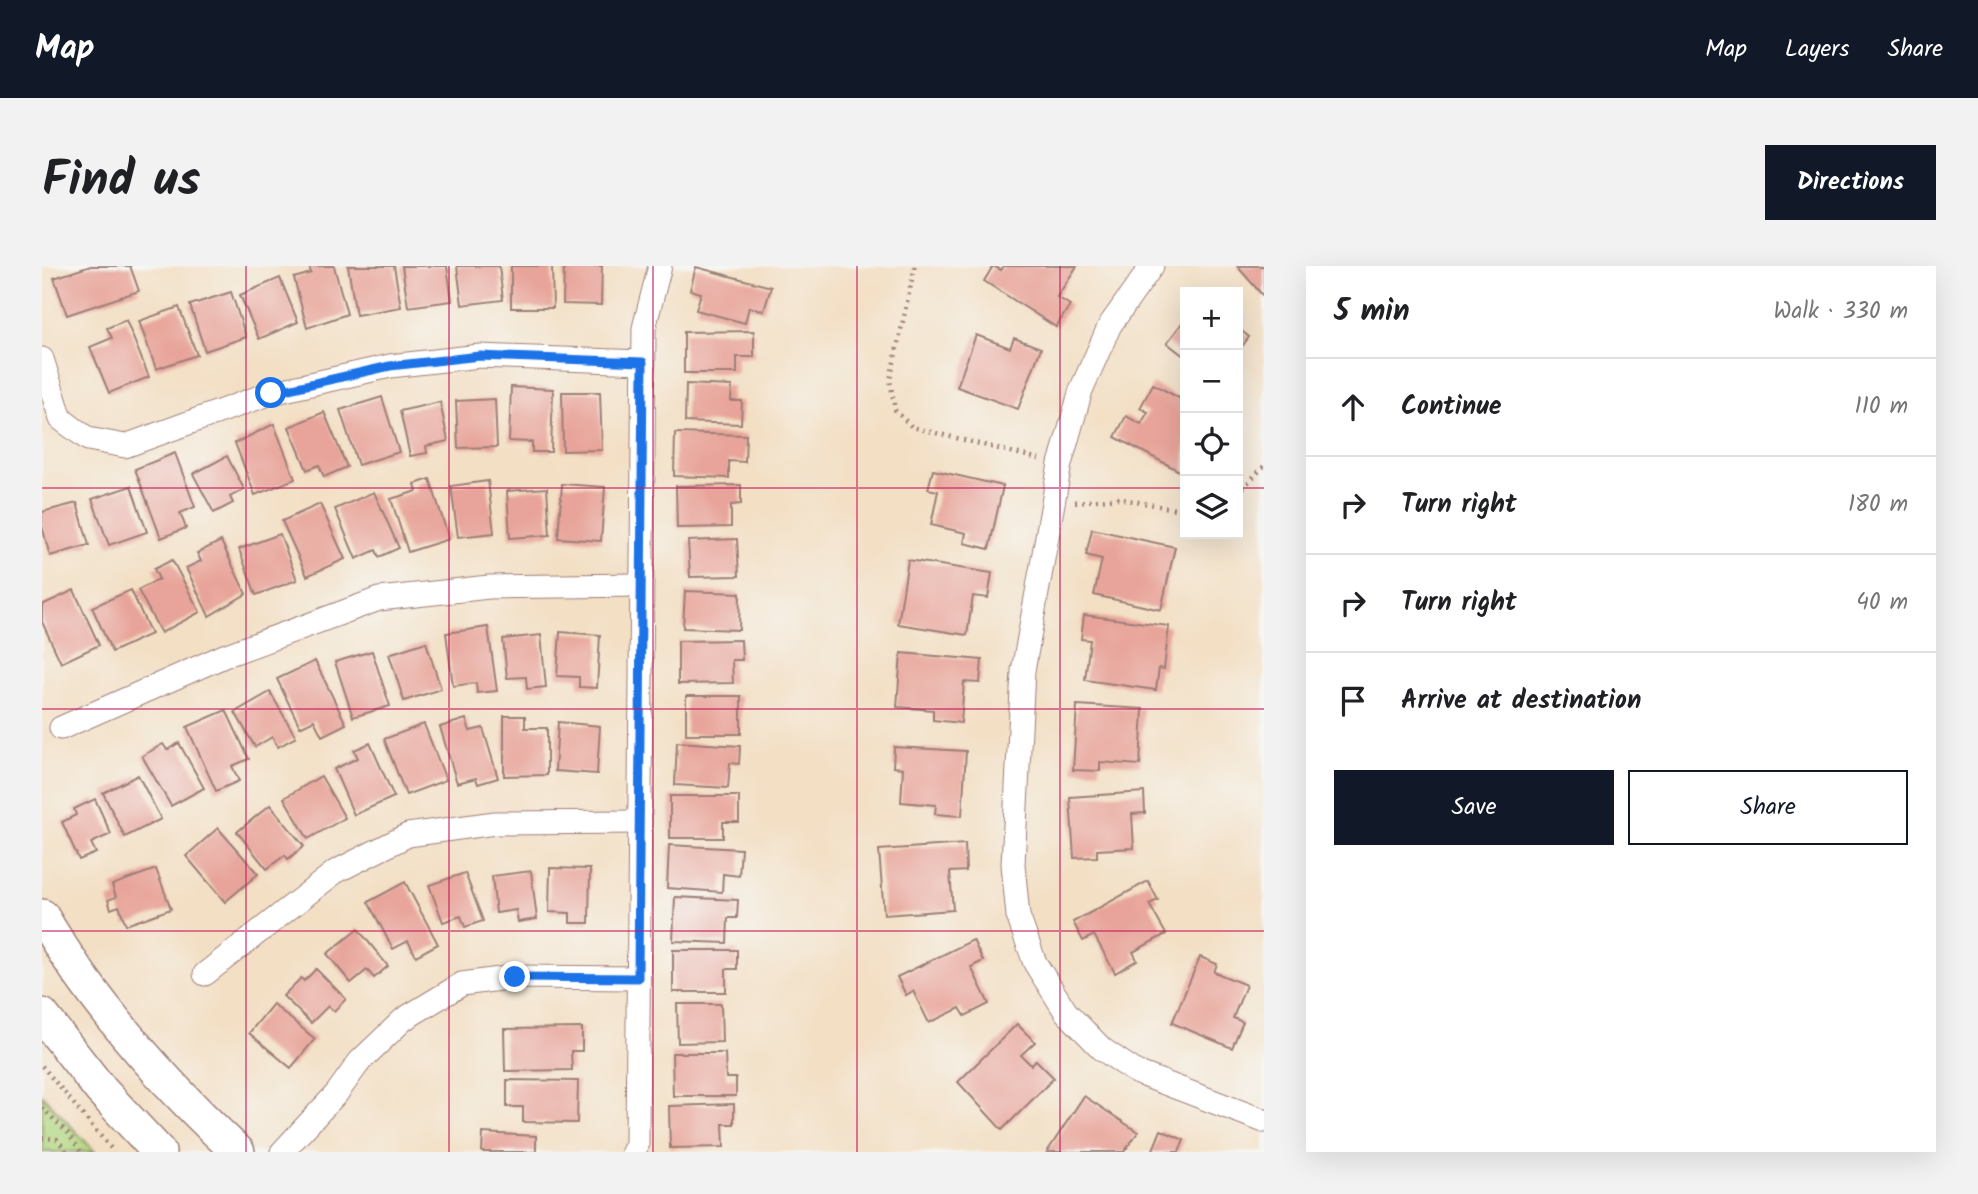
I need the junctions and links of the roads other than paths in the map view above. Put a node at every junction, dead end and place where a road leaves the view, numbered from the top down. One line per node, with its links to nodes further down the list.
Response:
1 (660, 266): 4 (street)
2 (1152, 266): 12 (street)
3 (42, 359): 4 (street)
4 (643, 362): 5 (street)
5 (641, 585): 6 (street); 7 (street)
6 (61, 728)
7 (640, 822): 9 (street); 10 (street)
8 (42, 916): 14 (main road)
9 (205, 974)
10 (638, 978): 15 (street); 16 (street)
11 (42, 1015): 13 (main road)
12 (1264, 1121)
13 (159, 1152)
14 (238, 1152)
15 (282, 1152)
16 (633, 1152)

